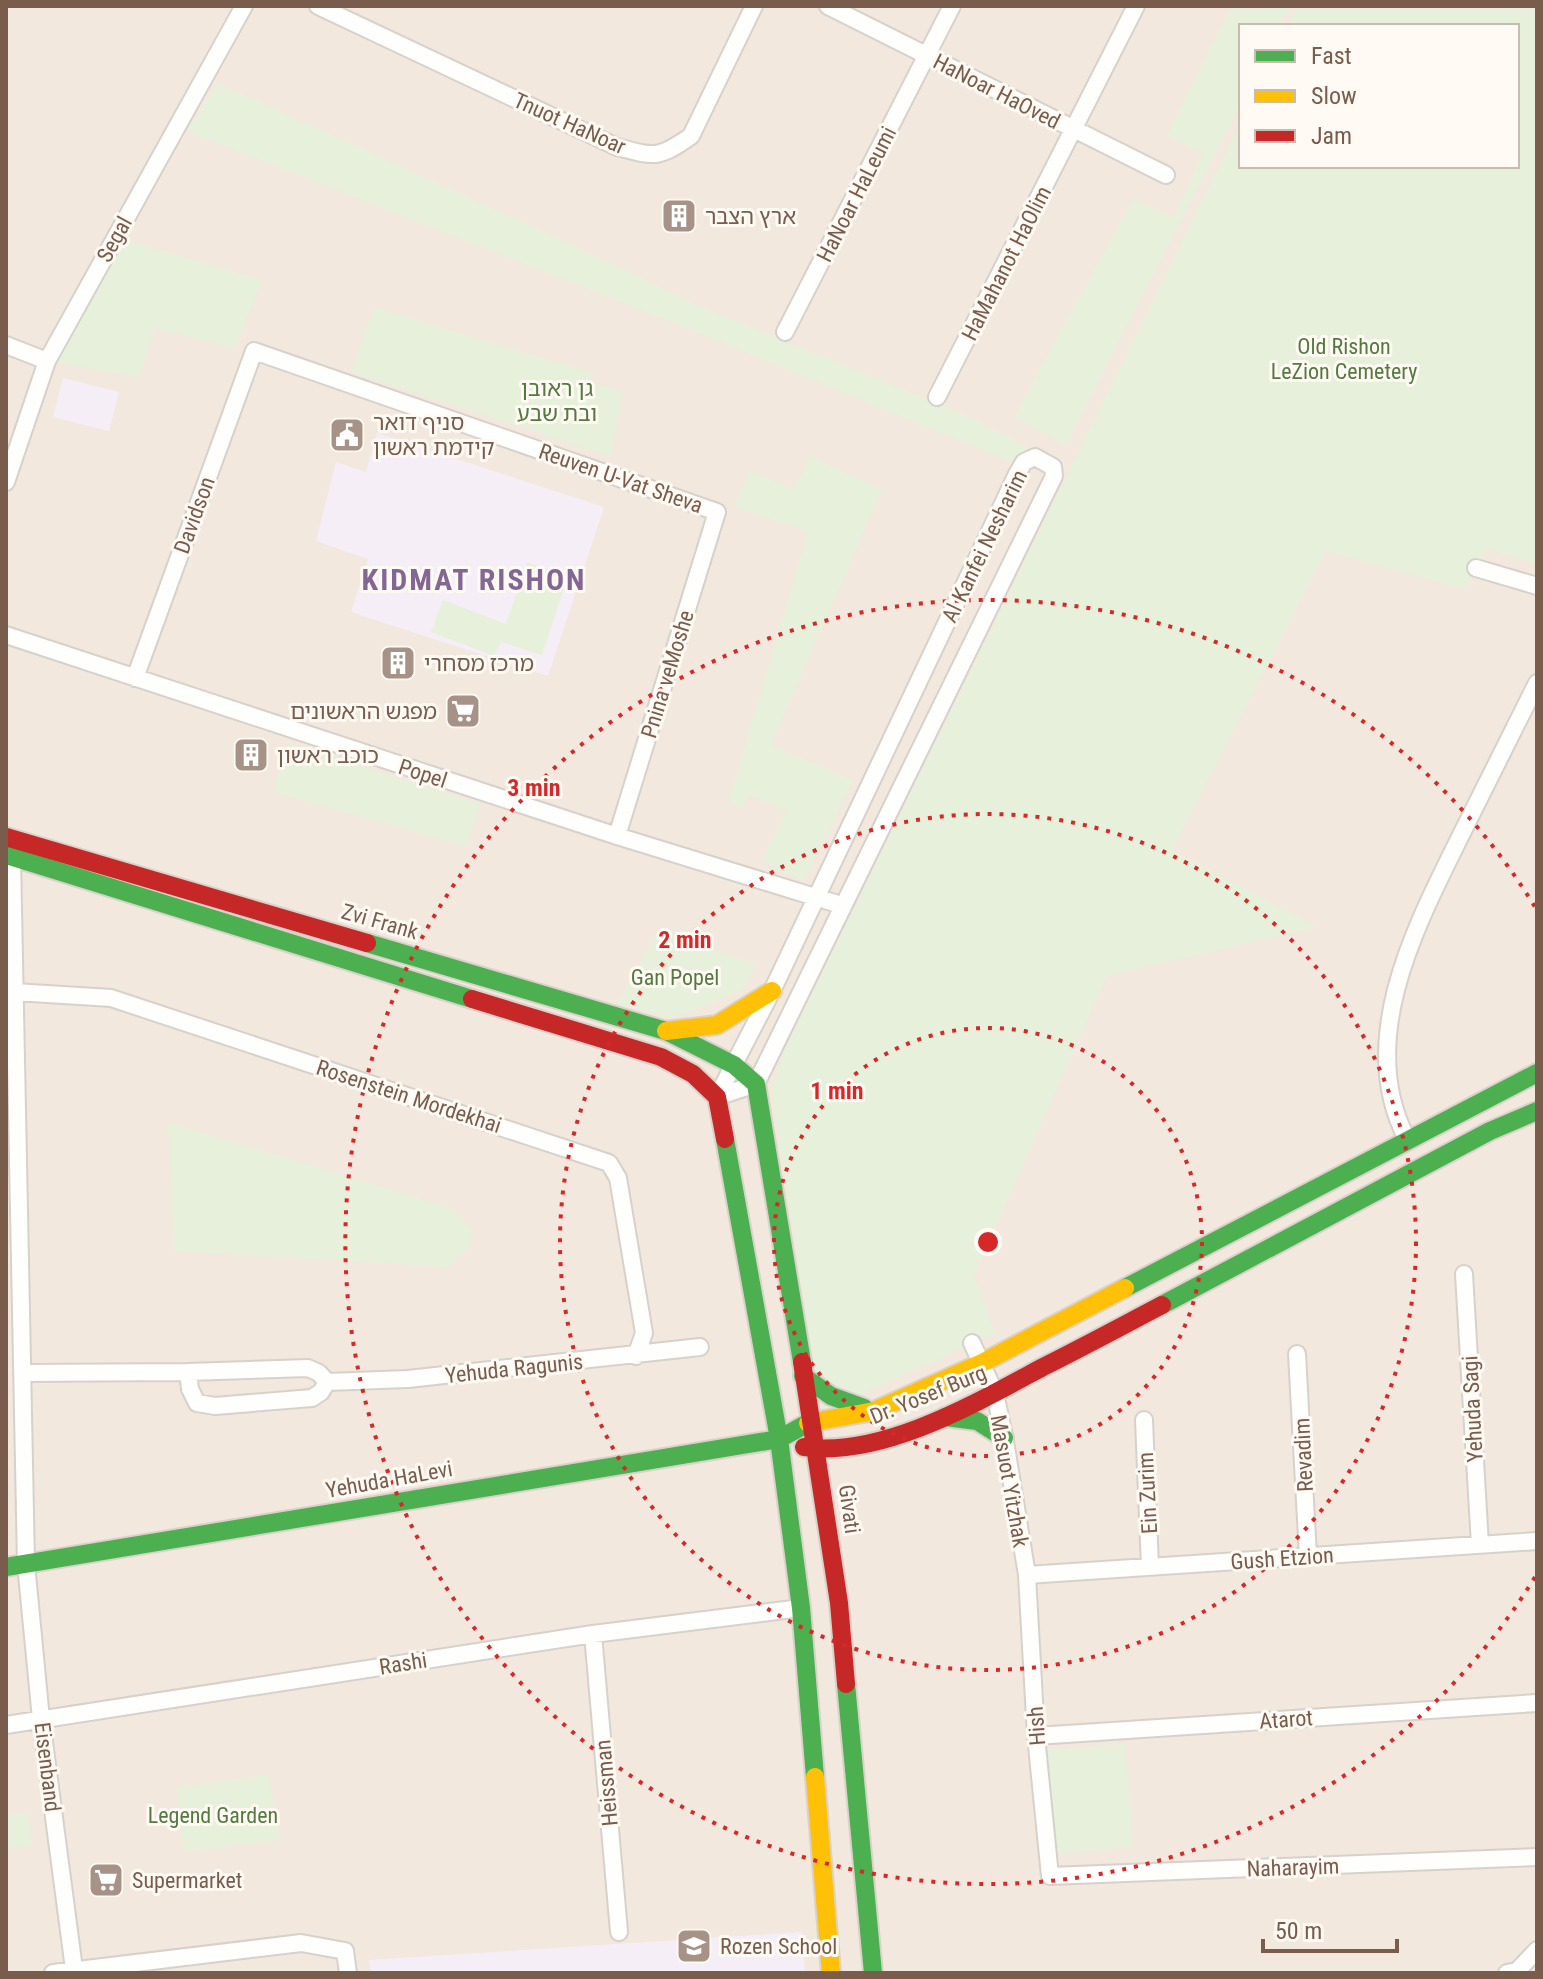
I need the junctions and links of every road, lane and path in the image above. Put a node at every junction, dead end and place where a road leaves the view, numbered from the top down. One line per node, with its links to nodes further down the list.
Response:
1 (244, 6): 13 (street, Segal)
2 (318, 6): 3 (street, Tnuot HaNoar)
3 (754, 6)
4 (828, 6): 7 (street, HaNoar HaOved)
5 (952, 6): 7 (street, HaNoar HaLeumi)
6 (1136, 6): 8 (street, HaMahanot HaOlim)
7 (927, 56): 8 (street, HaNoar HaOved); 10 (street, HaNoar HaLeumi)
8 (1074, 130): 9 (street, HaNoar HaOved); 14 (street, HaMahanot HaOlim)
9 (1166, 175)
10 (785, 332)
11 (6, 345): 13 (street)
12 (254, 351): 16 (street, Reuven U-Vat Sheva); 20 (street, Davidson)
13 (47, 361): 15 (street, Segal)
14 (937, 397)
15 (6, 482)
16 (717, 512): 22 (street, Pnina veMoshe)
17 (1476, 568): 18 (street)
18 (1537, 586)
19 (6, 635): 20 (street, Popel)
20 (135, 678): 22 (street, Popel)
21 (1537, 683): 35 (street)
22 (617, 836): 25 (street, Popel)
23 (6, 837): 29 (street, Zvi Frank)
24 (9, 856): 28 (street, Eisenband); 33 (street)
25 (817, 897): 26 (street, Popel); 26 (street, Al Kanfei Nesharim); 27 (street, Al Kanfei Nesharim)
26 (841, 905): 32 (street, Al Kanfei Nesharim)
27 (772, 991): 29 (street); 30 (street, Al Kanfei Nesharim)
28 (15, 992): 36 (street, Eisenband); 41 (street, Rosenstein Mordekhai)
29 (666, 1031): 30 (street, Zvi Frank)
30 (734, 1065): 32 (street); 33 (street, Al Kanfei Nesharim)
31 (1537, 1073): 35 (street, Dr. Yosef Burg)
32 (756, 1084): 33 (street); 45 (street, Givati)
33 (717, 1097): 53 (street)
34 (1537, 1111): 47 (street, Dr. Yosef Burg)
35 (1407, 1139): 42 (street, Dr. Yosef Burg)
36 (13, 1255): 44 (street, Eisenband)
37 (1464, 1274): 56 (street, Yehuda Sagi)
38 (972, 1343): 42 (street, Masuot Yitzhak)
39 (700, 1347): 41 (street, Yehuda Ragunis)
40 (1297, 1354): 57 (street, Revadim)
41 (636, 1356): 46 (street, Yehuda Ragunis)
42 (982, 1363): 47 (street, Masuot Yitzhak); 48 (street, Dr. Yosef Burg)
43 (188, 1372): 44 (street, Yehuda Ragunis); 46 (street, Yehuda Ragunis); 46 (street, Yehuda Ragunis)
44 (22, 1373): 58 (street, Eisenband)
45 (803, 1376): 48 (street); 51 (street, Givati)
46 (327, 1382)
47 (995, 1393): 49 (street, Dr. Yosef Burg); 52 (street, Masuot Yitzhak)
48 (874, 1411): 51 (street, Dr. Yosef Burg)
49 (942, 1417): 52 (street); 54 (street, Dr. Yosef Burg)
50 (1144, 1420): 60 (street, Ein Zurim)
51 (811, 1421): 53 (street, Dr. Yosef Burg); 54 (street, Givati)
52 (1004, 1438): 61 (street, Masuot Yitzhak)
53 (779, 1439): 54 (street, Dr. Yosef Burg); 58 (street, Yehuda HaLevi); 62 (street)
54 (817, 1451): 73 (street, Givati)
55 (1537, 1541): 56 (street, Gush Etzion)
56 (1480, 1545): 57 (street, Gush Etzion)
57 (1308, 1556): 60 (street, Gush Etzion)
58 (26, 1564): 59 (street, Yehuda HaLevi); 65 (street, Eisenband)
59 (6, 1567)
60 (1150, 1567): 61 (street, Gush Etzion)
61 (1027, 1575): 67 (street, Hish)
62 (801, 1608): 63 (street, Rashi); 76 (street)
63 (593, 1634): 65 (street, Rashi); 70 (street, Heissman)
64 (1537, 1703): 67 (street, Atarot)
65 (41, 1719): 66 (street, Rashi); 72 (street, Eisenband)
66 (6, 1725)
67 (1036, 1736): 69 (street, Hish)
68 (1537, 1857): 69 (street, Naharayim)
69 (1050, 1876)
70 (619, 1932)
71 (1537, 1950): 77 (street)
72 (74, 1969): 74 (street); 75 (street)
73 (873, 1971)
74 (53, 1973)
75 (348, 1973)
76 (831, 1973)
77 (1507, 1973)

